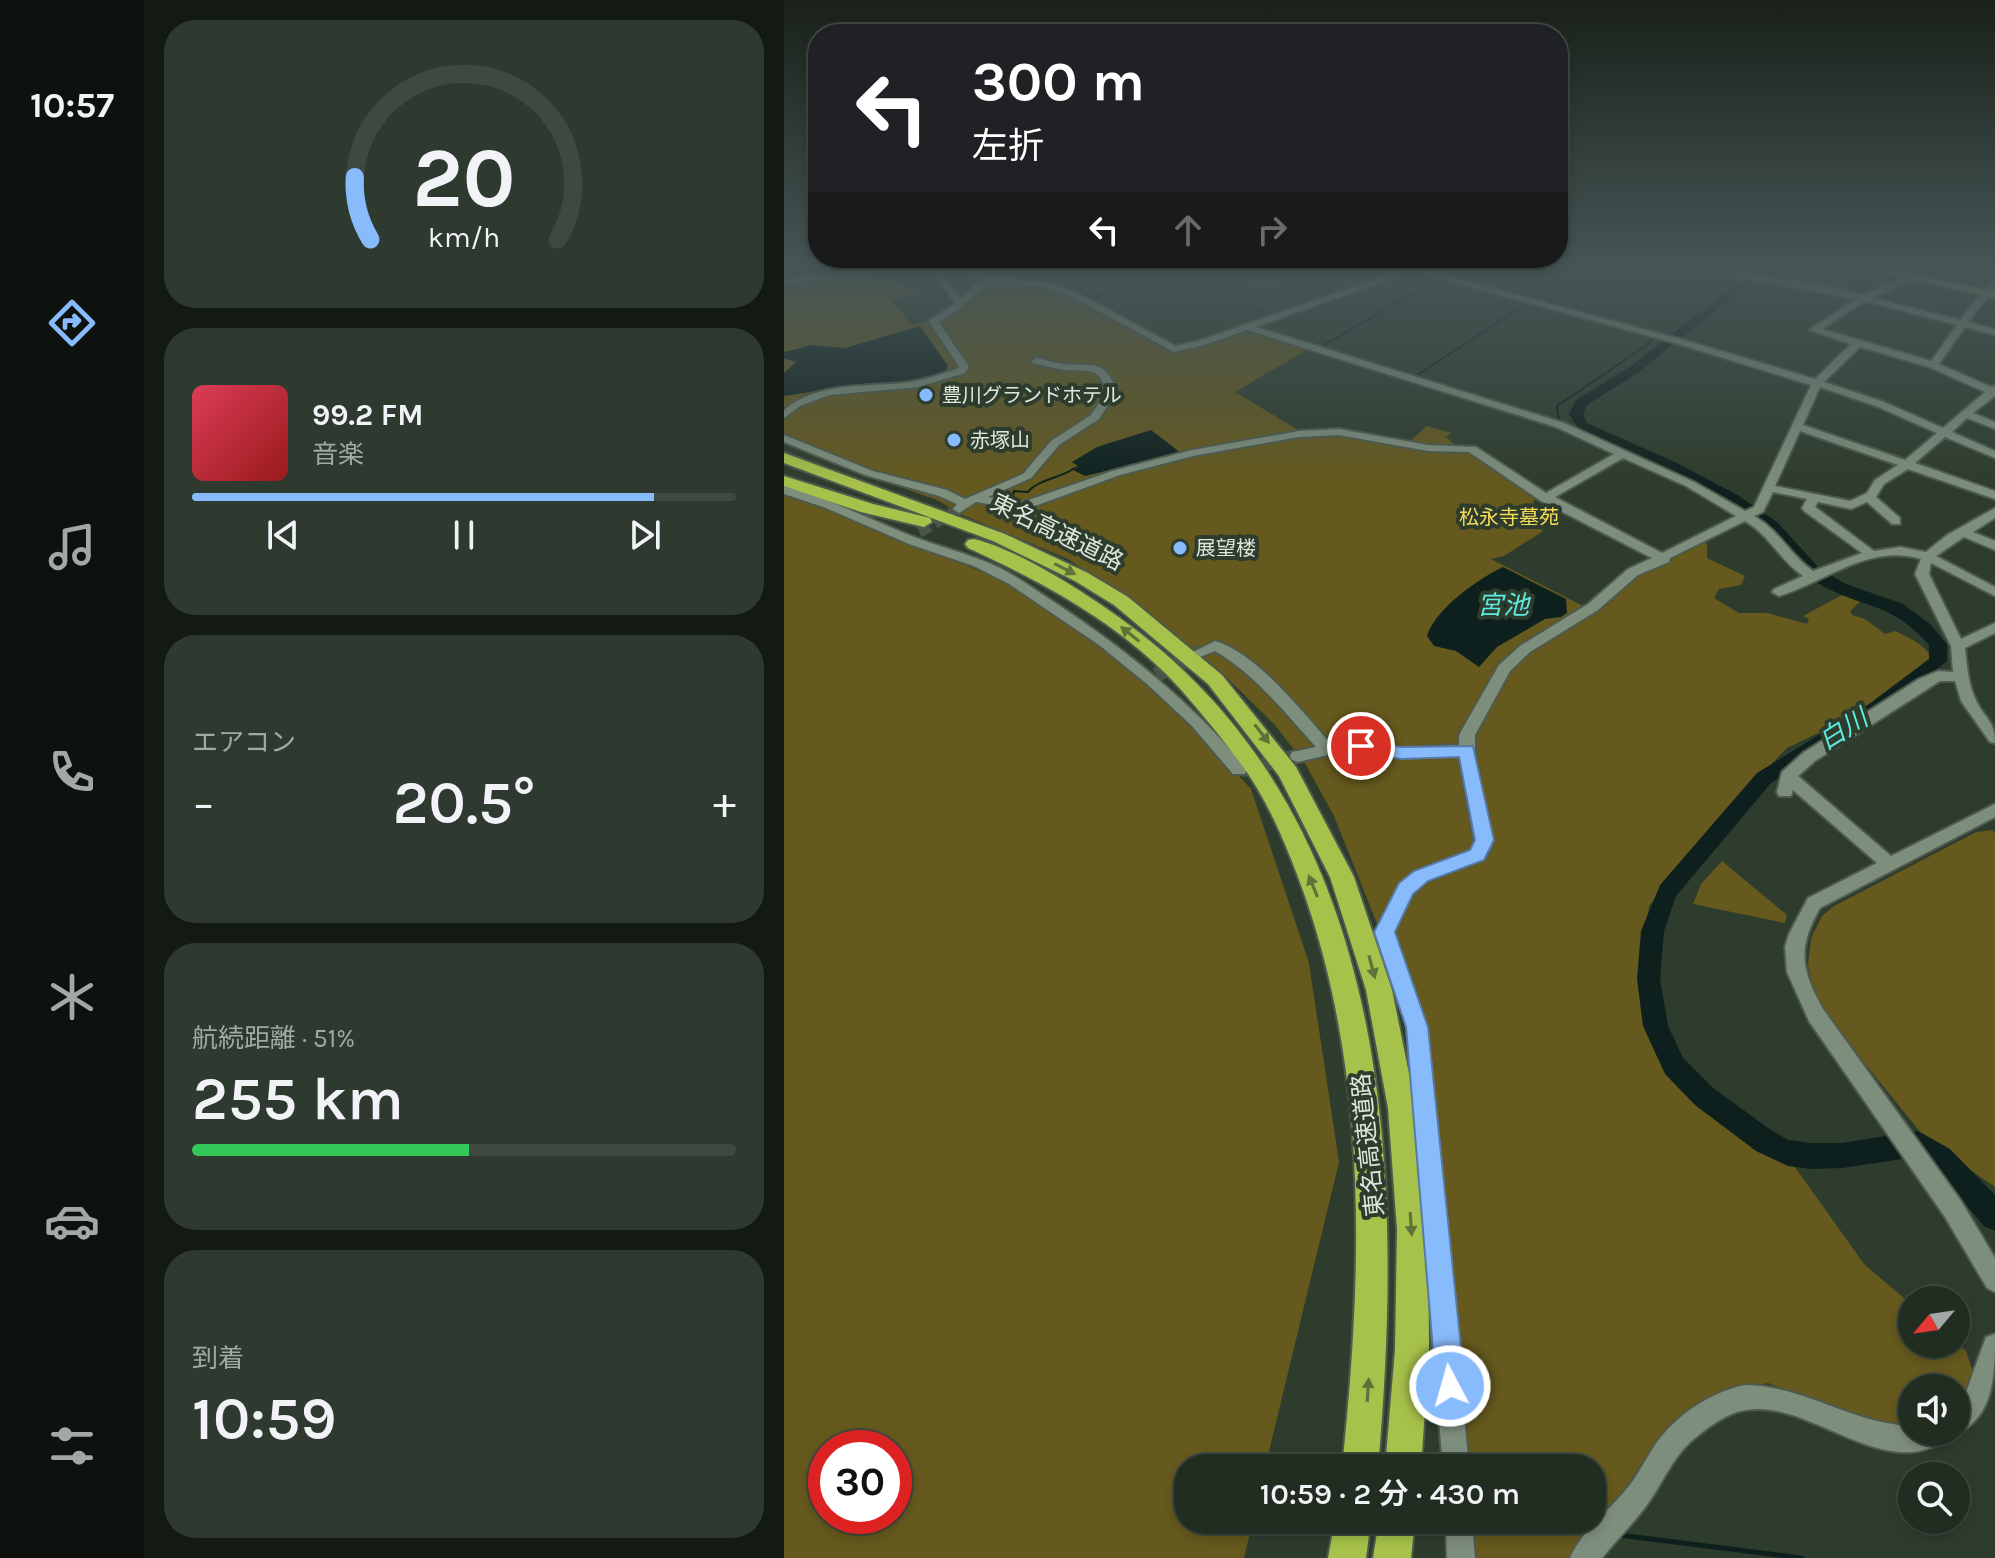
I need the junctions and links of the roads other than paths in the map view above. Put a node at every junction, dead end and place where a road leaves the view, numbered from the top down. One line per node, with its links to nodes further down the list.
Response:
1 (949, 344): 13 (street)
2 (1160, 344): 3 (street)
3 (1199, 344)
4 (1300, 344): 18 (street)
5 (1684, 344): 10 (street)
6 (1857, 344): 9 (street); 10 (street)
7 (1950, 344): 9 (street)
8 (1037, 361): 30 (street)
9 (1933, 365): 11 (street)
10 (1816, 384): 14 (street); 16 (street)
11 (1994, 391): 12 (street)
12 (1966, 414): 15 (street); 16 (street)
13 (784, 415)
14 (1796, 426): 21 (street); 24 (street)
15 (1995, 426)
16 (1944, 432): 19 (street); 21 (street)
17 (784, 438): 30 (street)
18 (1624, 453): 28 (street); 32 (street)
19 (1995, 455)
20 (784, 458): 59 (highway, 東名高速道路, one-way to 59)
21 (1906, 465): 26 (street); 27 (street)
22 (784, 470): 34 (highway, 東名高速道路)
23 (784, 481): 34 (highway)
24 (1769, 488): 29 (street); 32 (street)
25 (784, 490): 34 (street)
26 (1995, 495)
27 (1869, 497): 29 (street); 33 (street)
28 (1545, 498): 30 (street); 39 (street)
29 (1813, 499): 37 (street)
30 (967, 504)
31 (1995, 512): 35 (street)
32 (1749, 514): 39 (street); 40 (street)
33 (1896, 521)
34 (917, 531): 51 (street); 58 (highway, 東名高速道路, one-way to 34)
35 (1964, 532): 36 (street); 38 (street)
36 (1995, 546)
37 (1872, 555): 38 (street); 40 (street)
38 (1927, 557): 42 (street); 44 (street)
39 (1664, 559): 49 (street)
40 (1813, 577): 41 (street)
41 (1779, 592)
42 (1995, 592)
43 (1995, 627): 44 (street)
44 (1958, 646): 46 (street)
45 (1200, 652): 48 (street)
46 (1961, 677): 47 (street); 53 (street)
47 (1995, 736)
48 (1326, 748): 49 (street); 50 (street)
49 (1467, 750): 60 (street)
50 (1298, 756)
51 (1239, 770)
52 (1995, 810): 53 (street)
53 (1888, 863): 54 (street)
54 (1995, 1280)
55 (1995, 1346): 56 (street)
56 (1970, 1408)
57 (1898, 1439): 67 (street)
58 (1361, 1454)
59 (1404, 1454)
60 (1455, 1454)
61 (1351, 1534): 64 (highway)
62 (1395, 1534): 65 (highway)
63 (1460, 1534): 66 (street)
64 (1347, 1558)
65 (1392, 1558)
66 (1461, 1558)
67 (1584, 1558)

